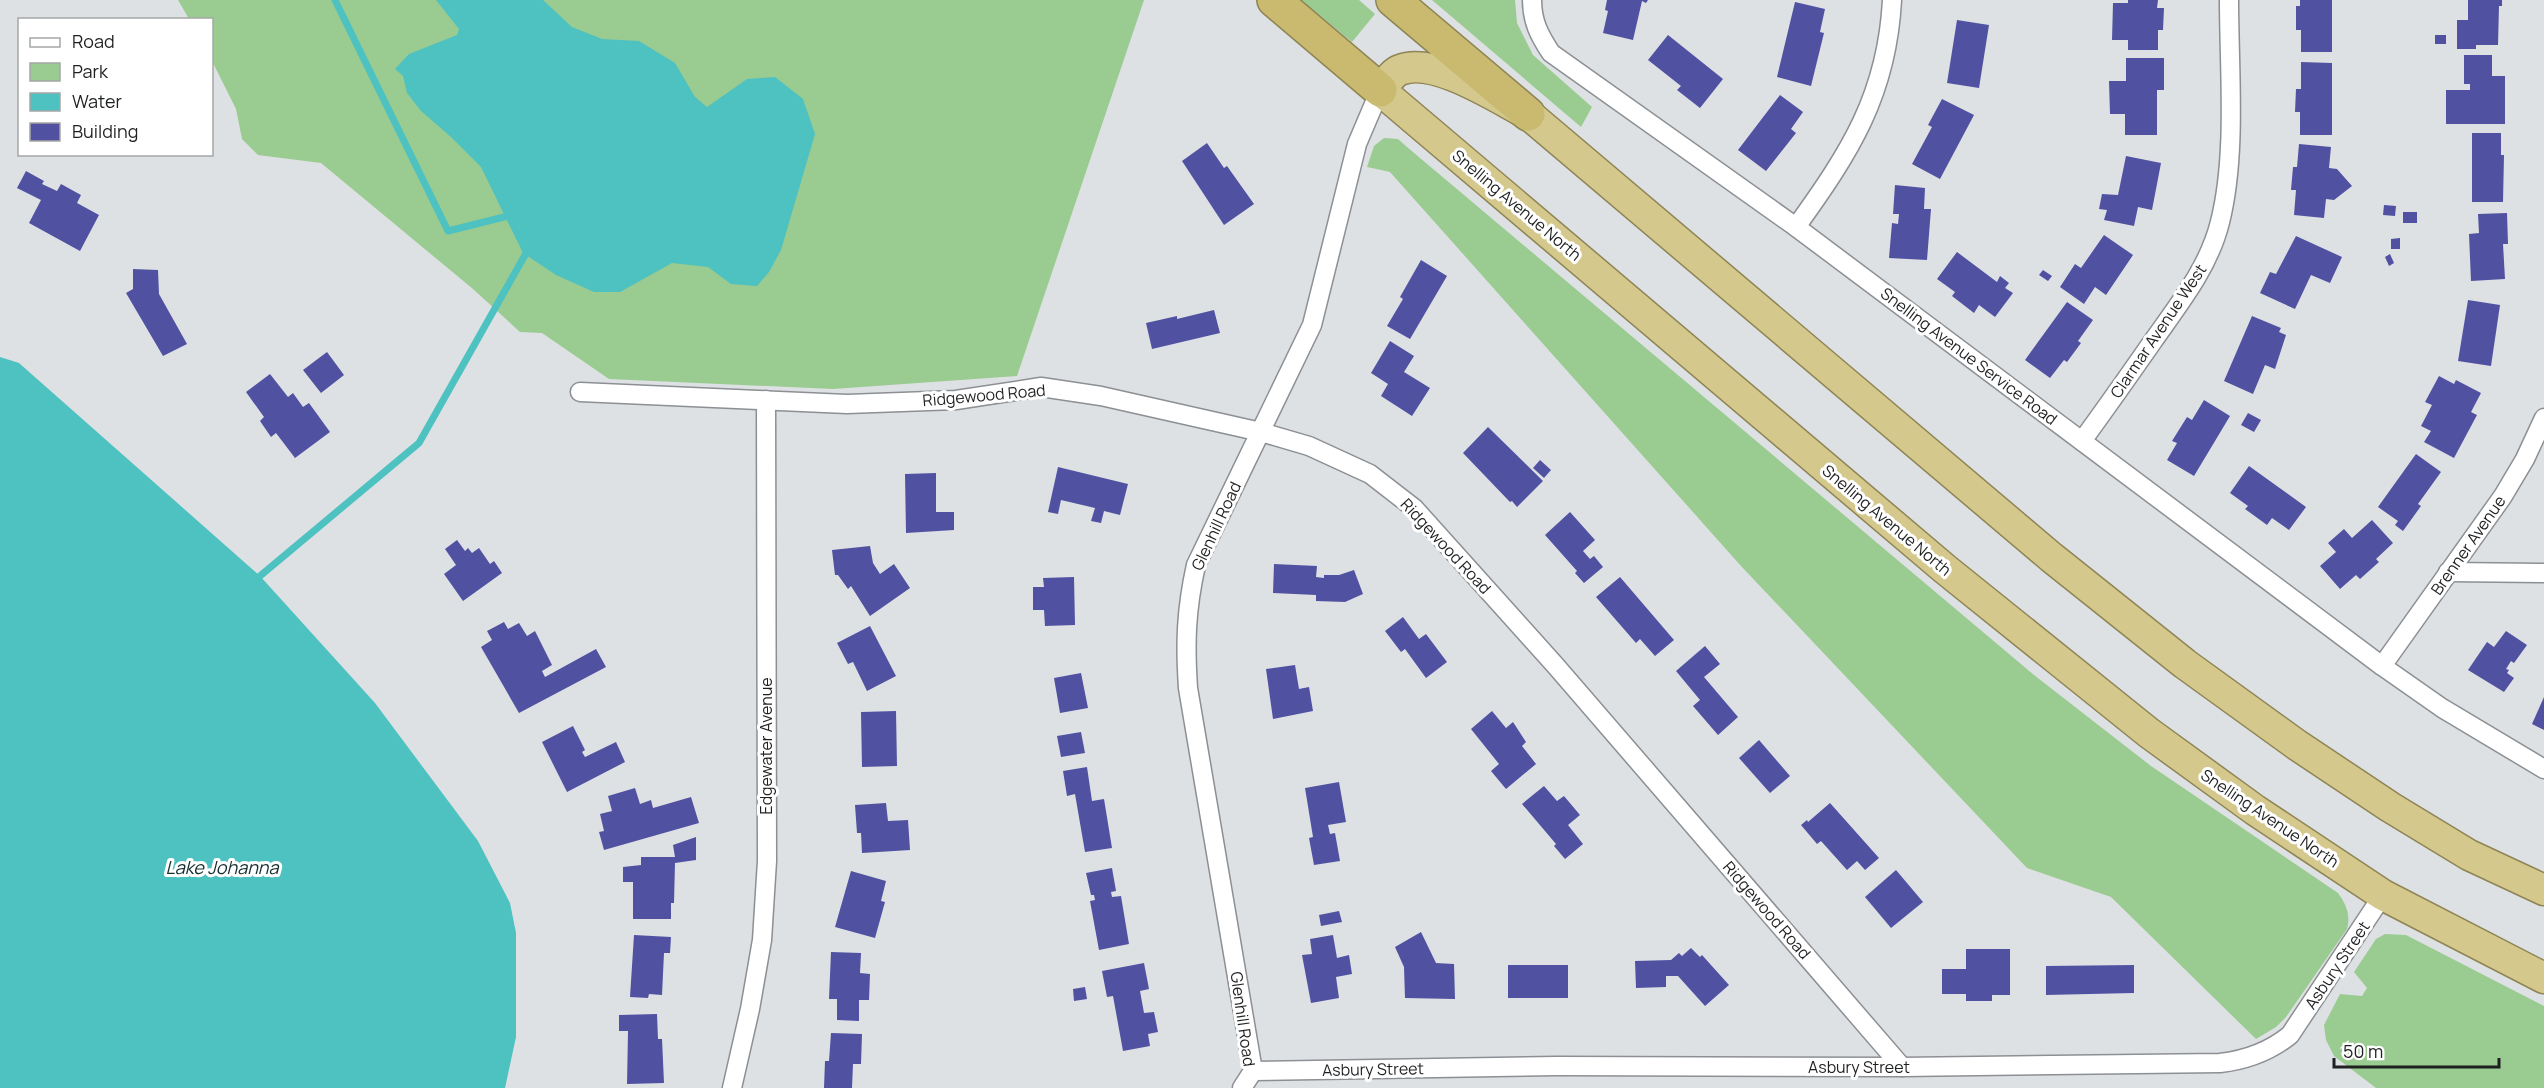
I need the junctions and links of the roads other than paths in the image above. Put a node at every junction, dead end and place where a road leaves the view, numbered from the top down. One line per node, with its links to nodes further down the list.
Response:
1 (1274, 0): 6 (highway, Snelling Avenue North)
2 (1393, 0): 7 (highway)
3 (1532, 0): 8 (street, Snelling Avenue Service Road)
4 (1892, 0): 8 (street)
5 (2229, 0): 13 (street, Clarmar Avenue West)
6 (1380, 90): 7 (highway); 12 (street, Glenhill Road); 19 (highway, Snelling Avenue North)
7 (1528, 114): 18 (highway)
8 (1796, 227): 13 (street, Snelling Avenue Service Road)
9 (580, 392): 10 (street, Ridgewood Road)
10 (766, 400): 12 (street, Ridgewood Road); 23 (street, Edgewater Avenue)
11 (2544, 418): 14 (street, Brenner Avenue)
12 (1262, 432): 21 (street, Ridgewood Road); 22 (street, Glenhill Road)
13 (2082, 441): 16 (street, Snelling Avenue Service Road)
14 (2448, 572): 15 (street); 16 (street, Brenner Avenue)
15 (2544, 573)
16 (2382, 666): 17 (street, Snelling Avenue Service Road)
17 (2544, 769)
18 (2544, 890)
19 (2383, 895): 20 (highway, Snelling Avenue North); 21 (street, Asbury Street)
20 (2544, 978)
21 (1902, 1067): 22 (street, Asbury Street)
22 (1253, 1071): 24 (street, Glenhill Road)
23 (732, 1088)
24 (1242, 1088)

